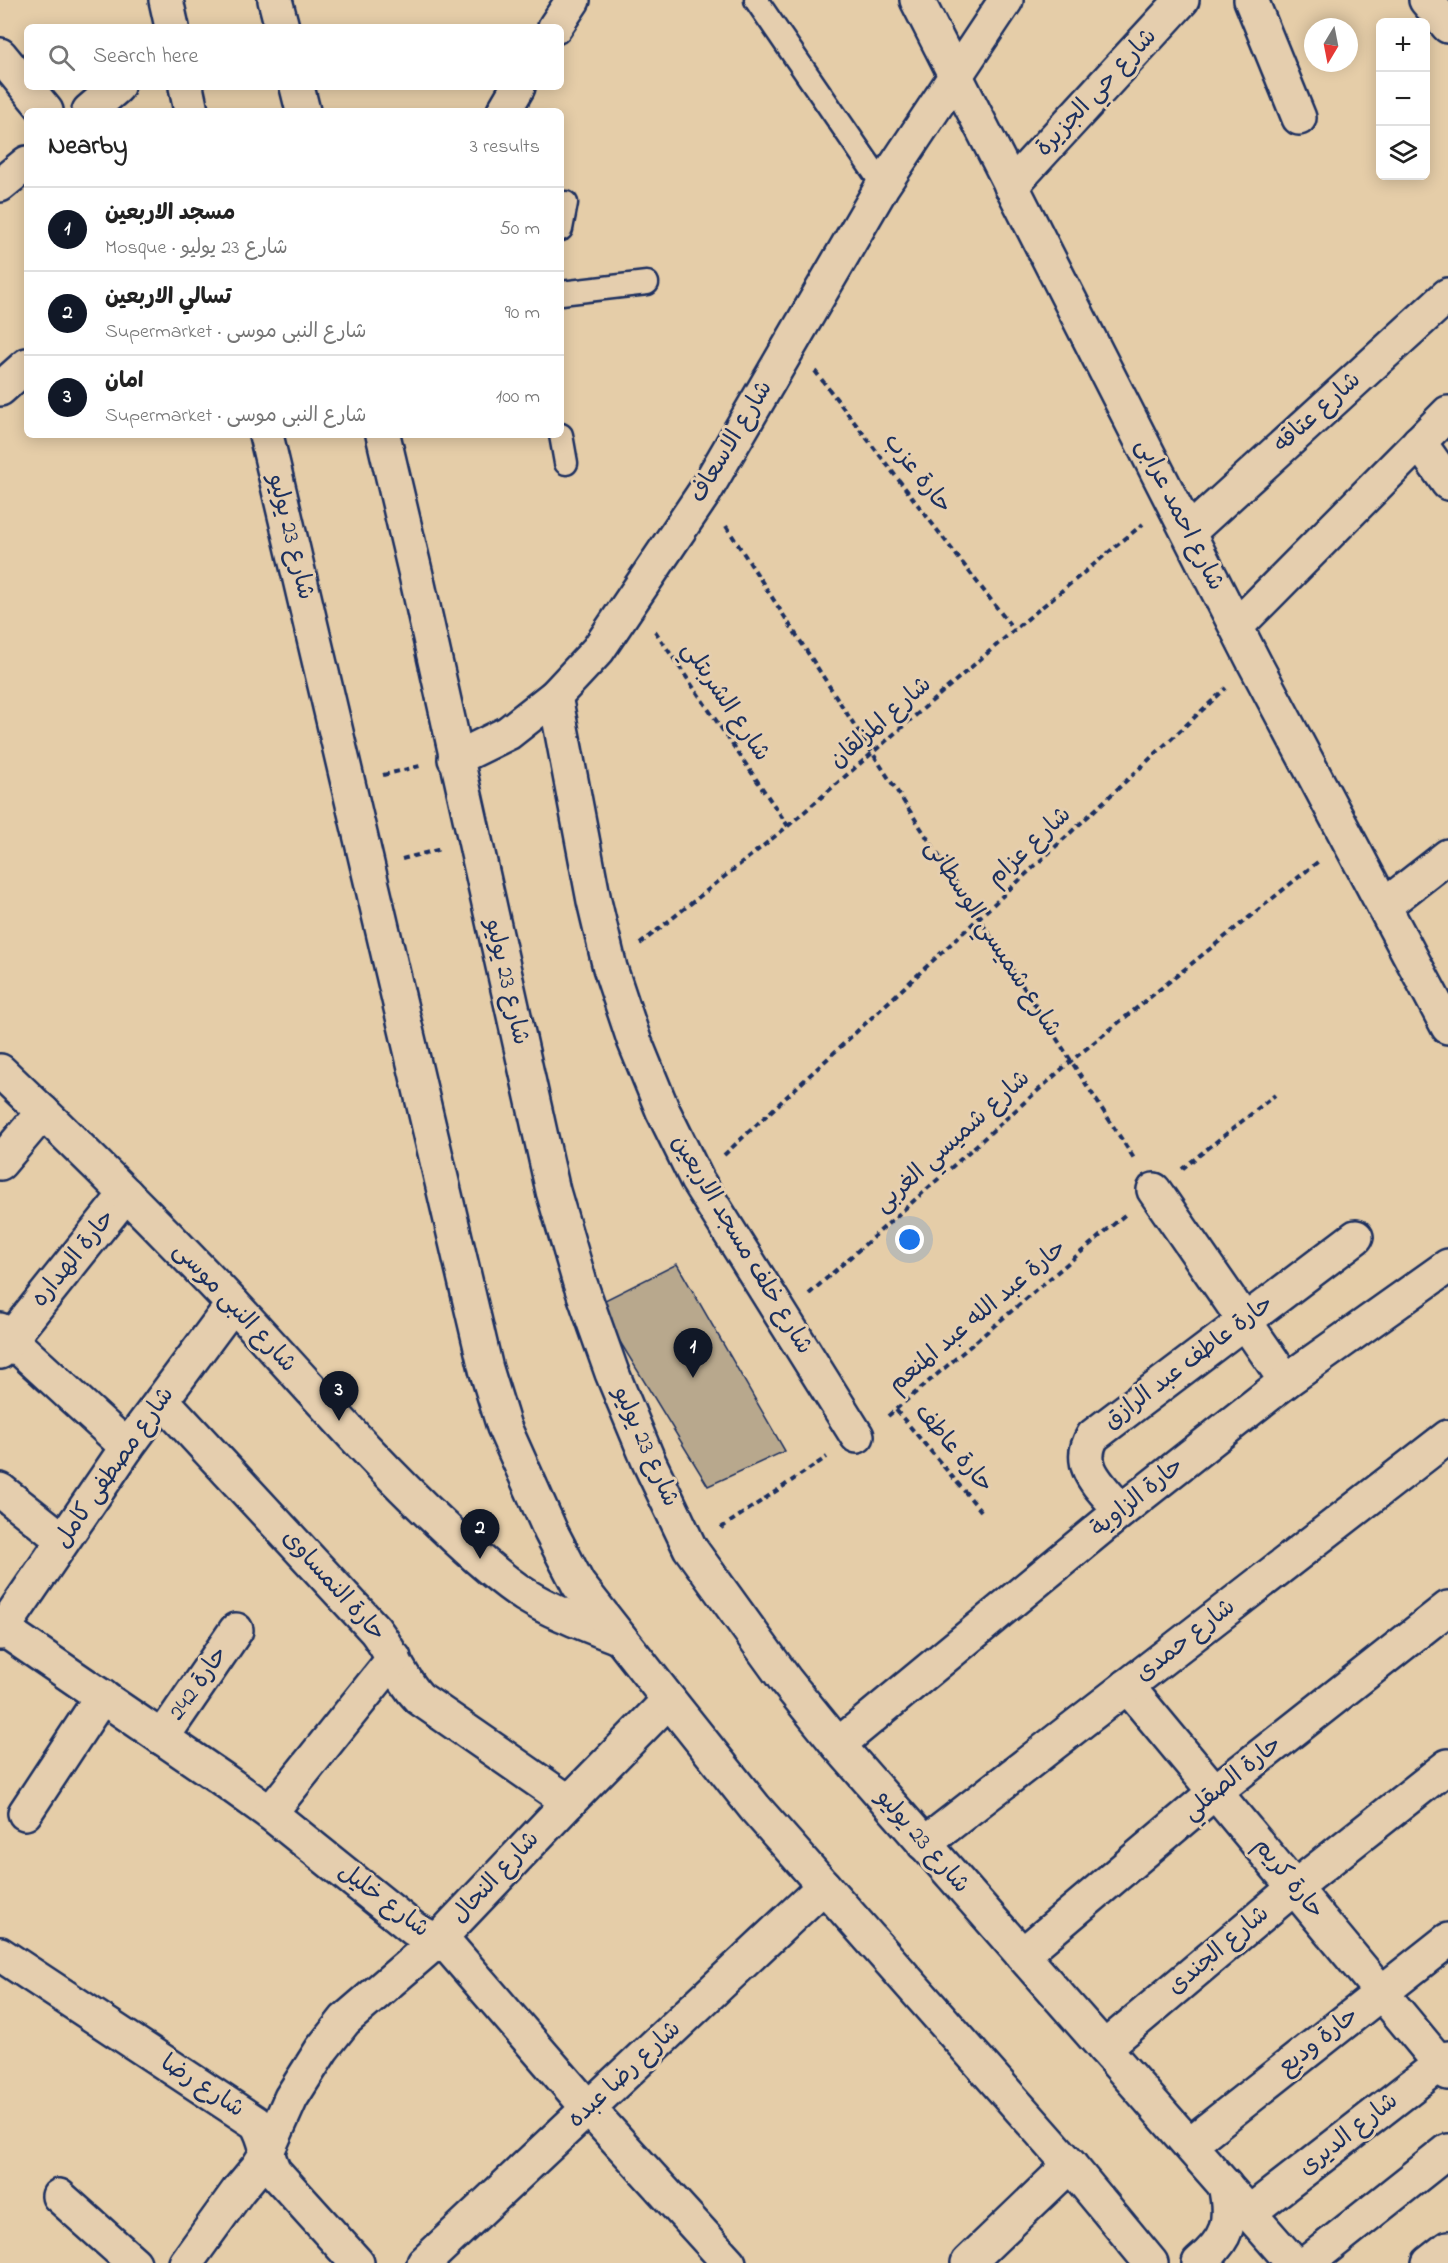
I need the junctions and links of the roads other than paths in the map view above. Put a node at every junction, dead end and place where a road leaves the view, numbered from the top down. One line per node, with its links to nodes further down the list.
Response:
1 (166, 0): 10 (street)
2 (275, 0): 11 (street)
3 (573, 0): 12 (street)
4 (756, 0): 30 (lane)
5 (917, 0): 15 (street, شارع احمد عرابى)
6 (1006, 0): 15 (street, شارع الاسعاف)
7 (1182, 0): 31 (street, شارع حي الجزيرة)
8 (1251, 0): 27 (street)
9 (1426, 0): 13 (street)
10 (171, 24)
11 (281, 24)
12 (557, 24)
13 (1448, 26)
14 (0, 55): 16 (street)
15 (956, 77): 30 (street, شارع الاسعاف); 31 (street, شارع احمد عرابى)
16 (24, 84)
17 (29, 90): 22 (street)
18 (114, 90): 23 (street)
19 (187, 90): 24 (street)
20 (298, 90): 25 (street)
21 (516, 90): 26 (street)
22 (44, 108)
23 (92, 108)
24 (190, 108)
25 (302, 108)
26 (506, 108)
27 (1299, 118)
28 (24, 165): 29 (street)
29 (0, 185)
30 (883, 185): 48 (street, شارع الاسعاف)
31 (1011, 186): 46 (street, شارع احمد عرابى)
32 (566, 203): 33 (lane)
33 (564, 213)
34 (647, 283): 35 (lane)
35 (564, 293)
36 (1448, 295): 46 (street, شارع عتاقه)
37 (24, 368): 38 (street)
38 (0, 389)
39 (1448, 413): 43 (street)
40 (267, 438): 74 (street, شارع 23 يوليو)
41 (389, 438): 49 (street, شارع 23 يوليو)
42 (562, 438): 44 (lane)
43 (1419, 442): 45 (street); 47 (street)
44 (566, 463)
45 (1448, 483)
46 (1189, 532): 47 (street, شارع احمد عرابى)
47 (1237, 626): 51 (street, شارع احمد عرابى)
48 (555, 696): 49 (street, شارع الاسعاف); 65 (street, شارع خلف مسجد الاربعين)
49 (455, 759): 80 (street, شارع 23 يوليو)
50 (1448, 856): 51 (street)
51 (1384, 906): 52 (street, شارع احمد عرابى)
52 (1448, 1027)
53 (0, 1071): 54 (street, شارع النبى موسى)
54 (43, 1112): 55 (street); 57 (street, شارع النبى موسى)
55 (0, 1163)
56 (1154, 1190): 61 (street)
57 (126, 1194): 60 (street, شارع النبى موسى); 62 (street, حارة الهداره)
58 (1356, 1238): 61 (street, حارة عاطف عبد الرازق)
59 (1448, 1266): 63 (street, حارة الزاوية)
60 (233, 1304): 64 (street, شارع مصطفى كامل); 74 (street, شارع النبى موسى)
61 (1245, 1321): 63 (street); 69 (street, حارة عاطف عبد الرازق)
62 (3, 1340): 67 (street)
63 (1286, 1381): 69 (street, حارة الزاوية)
64 (162, 1400): 67 (street, شارع مصطفى كامل); 75 (street, حارة النمساوى)
65 (857, 1436)
66 (1448, 1437): 76 (street, شارع حمدى)
67 (127, 1447): 70 (street, شارع مصطفى كامل)
68 (0, 1490): 70 (street)
69 (1121, 1511): 80 (street, حارة الزاوية)
70 (63, 1540): 73 (street, شارع مصطفى كامل)
71 (1448, 1608): 82 (street, حارة الصقلي)
72 (236, 1630): 79 (street, حارة 242)
73 (2, 1631): 77 (street, شارع خليل)
74 (620, 1638): 78 (street, شارع 23 يوليو)
75 (394, 1658): 83 (street, حارة النمساوى); 85 (street)
76 (1127, 1686): 82 (street, حارة كريم); 86 (street, شارع حمدى)
77 (102, 1696): 79 (street, شارع خليل); 84 (street)
78 (669, 1700): 83 (street, شارع النحال); 87 (street, شارع 23 يوليو)
79 (162, 1738): 85 (street, شارع خليل)
80 (838, 1745): 86 (street, شارع 23 يوليو)
81 (1448, 1766): 88 (street, شارع الجندى)
82 (1216, 1791): 88 (street, حارة كريم); 92 (street, حارة الصقلي)
83 (568, 1802): 90 (street, شارع النحال)
84 (25, 1813)
85 (270, 1813): 90 (street, شارع خليل)
86 (924, 1844): 92 (street, شارع 23 يوليو)
87 (824, 1886): 96 (street, شارع رضا عبده); 100 (street, شارع 23 يوليو)
88 (1295, 1887): 93 (street, حارة كريم); 94 (street, شارع الجندى)
89 (1448, 1940): 93 (street, حارة وديع)
90 (438, 1941): 96 (street, شارع خليل); 99 (street, شارع النحال)
91 (0, 1954): 99 (street, شارع رضا)
92 (1022, 1955): 94 (street, شارع 23 يوليو)
93 (1382, 1993): 95 (street, حارة كريم); 97 (street, حارة وديع)
94 (1104, 2048): 97 (street, شارع 23 يوليو)
95 (1445, 2065): 103 (street, شارع الديرى)
96 (589, 2109): 105 (street, شارع خليل); 109 (street, شارع رضا عبده)
97 (1190, 2144): 101 (street, شارع 23 يوليو)
98 (1448, 2151): 114 (street)
99 (266, 2154): 107 (street, شارع النحال); 108 (street, شارع رضا)
100 (1070, 2165): 110 (street); 111 (street, شارع 23 يوليو)
101 (1225, 2185): 103 (street, شارع 23 يوليو); 112 (street)
102 (59, 2196): 106 (street)
103 (1250, 2212): 113 (street, شارع 23 يوليو)
104 (1448, 2248): 115 (street)
105 (712, 2257)
106 (134, 2263)
107 (186, 2263)
108 (357, 2263)
109 (424, 2263)
110 (969, 2263)
111 (1150, 2263)
112 (1199, 2263)
113 (1293, 2263)
114 (1307, 2263)
115 (1429, 2263)

